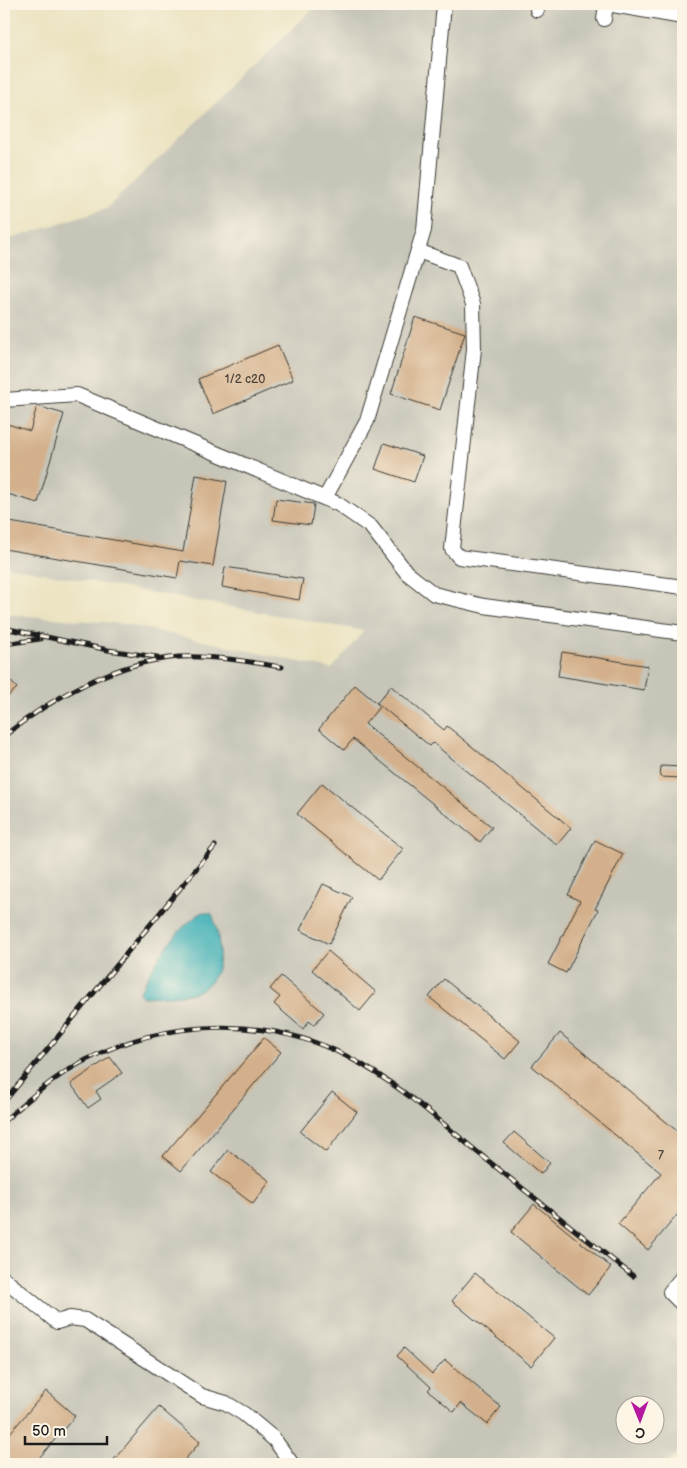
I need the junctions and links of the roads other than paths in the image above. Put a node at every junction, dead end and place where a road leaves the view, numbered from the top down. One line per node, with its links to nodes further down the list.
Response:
1 (444, 4): 5 (lane)
2 (607, 4): 3 (lane); 4 (lane)
3 (683, 17)
4 (604, 19)
5 (418, 251): 7 (lane); 8 (lane)
6 (4, 400): 7 (lane)
7 (325, 498): 9 (lane)
8 (683, 588)
9 (683, 633)
10 (683, 1276): 12 (lane)
11 (4, 1279): 13 (lane)
12 (683, 1305)
13 (292, 1464)

